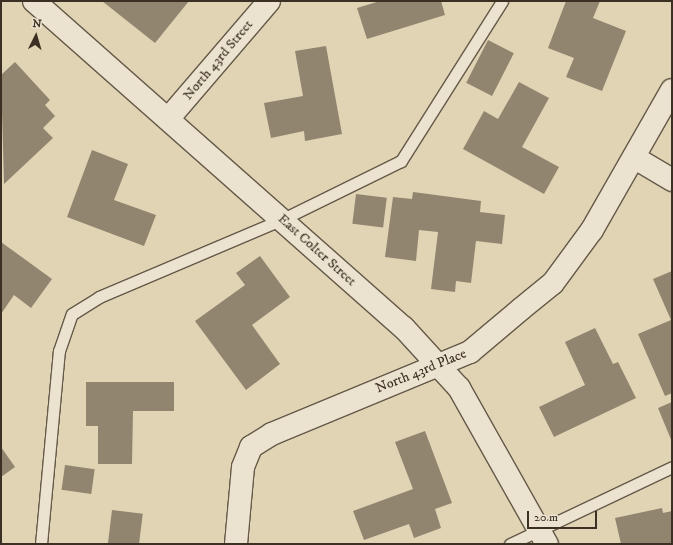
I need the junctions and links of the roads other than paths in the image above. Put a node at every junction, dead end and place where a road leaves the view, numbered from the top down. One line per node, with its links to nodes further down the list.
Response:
1 (34, 1): 5 (street, East Colter Street)
2 (269, 1): 5 (street, North 43rd Street)
3 (502, 1): 8 (lane)
4 (672, 90): 6 (street, North 43rd Place)
5 (168, 119): 8 (street, East Colter Street)
6 (635, 158): 7 (street); 9 (street, North 43rd Place)
7 (672, 180)
8 (283, 219): 9 (street, East Colter Street); 12 (lane)
9 (436, 365): 11 (street, East Colter Street); 13 (street, North 43rd Place)
10 (672, 467): 11 (lane)
11 (543, 537): 14 (lane)
12 (41, 544)
13 (236, 544)
14 (510, 544)

